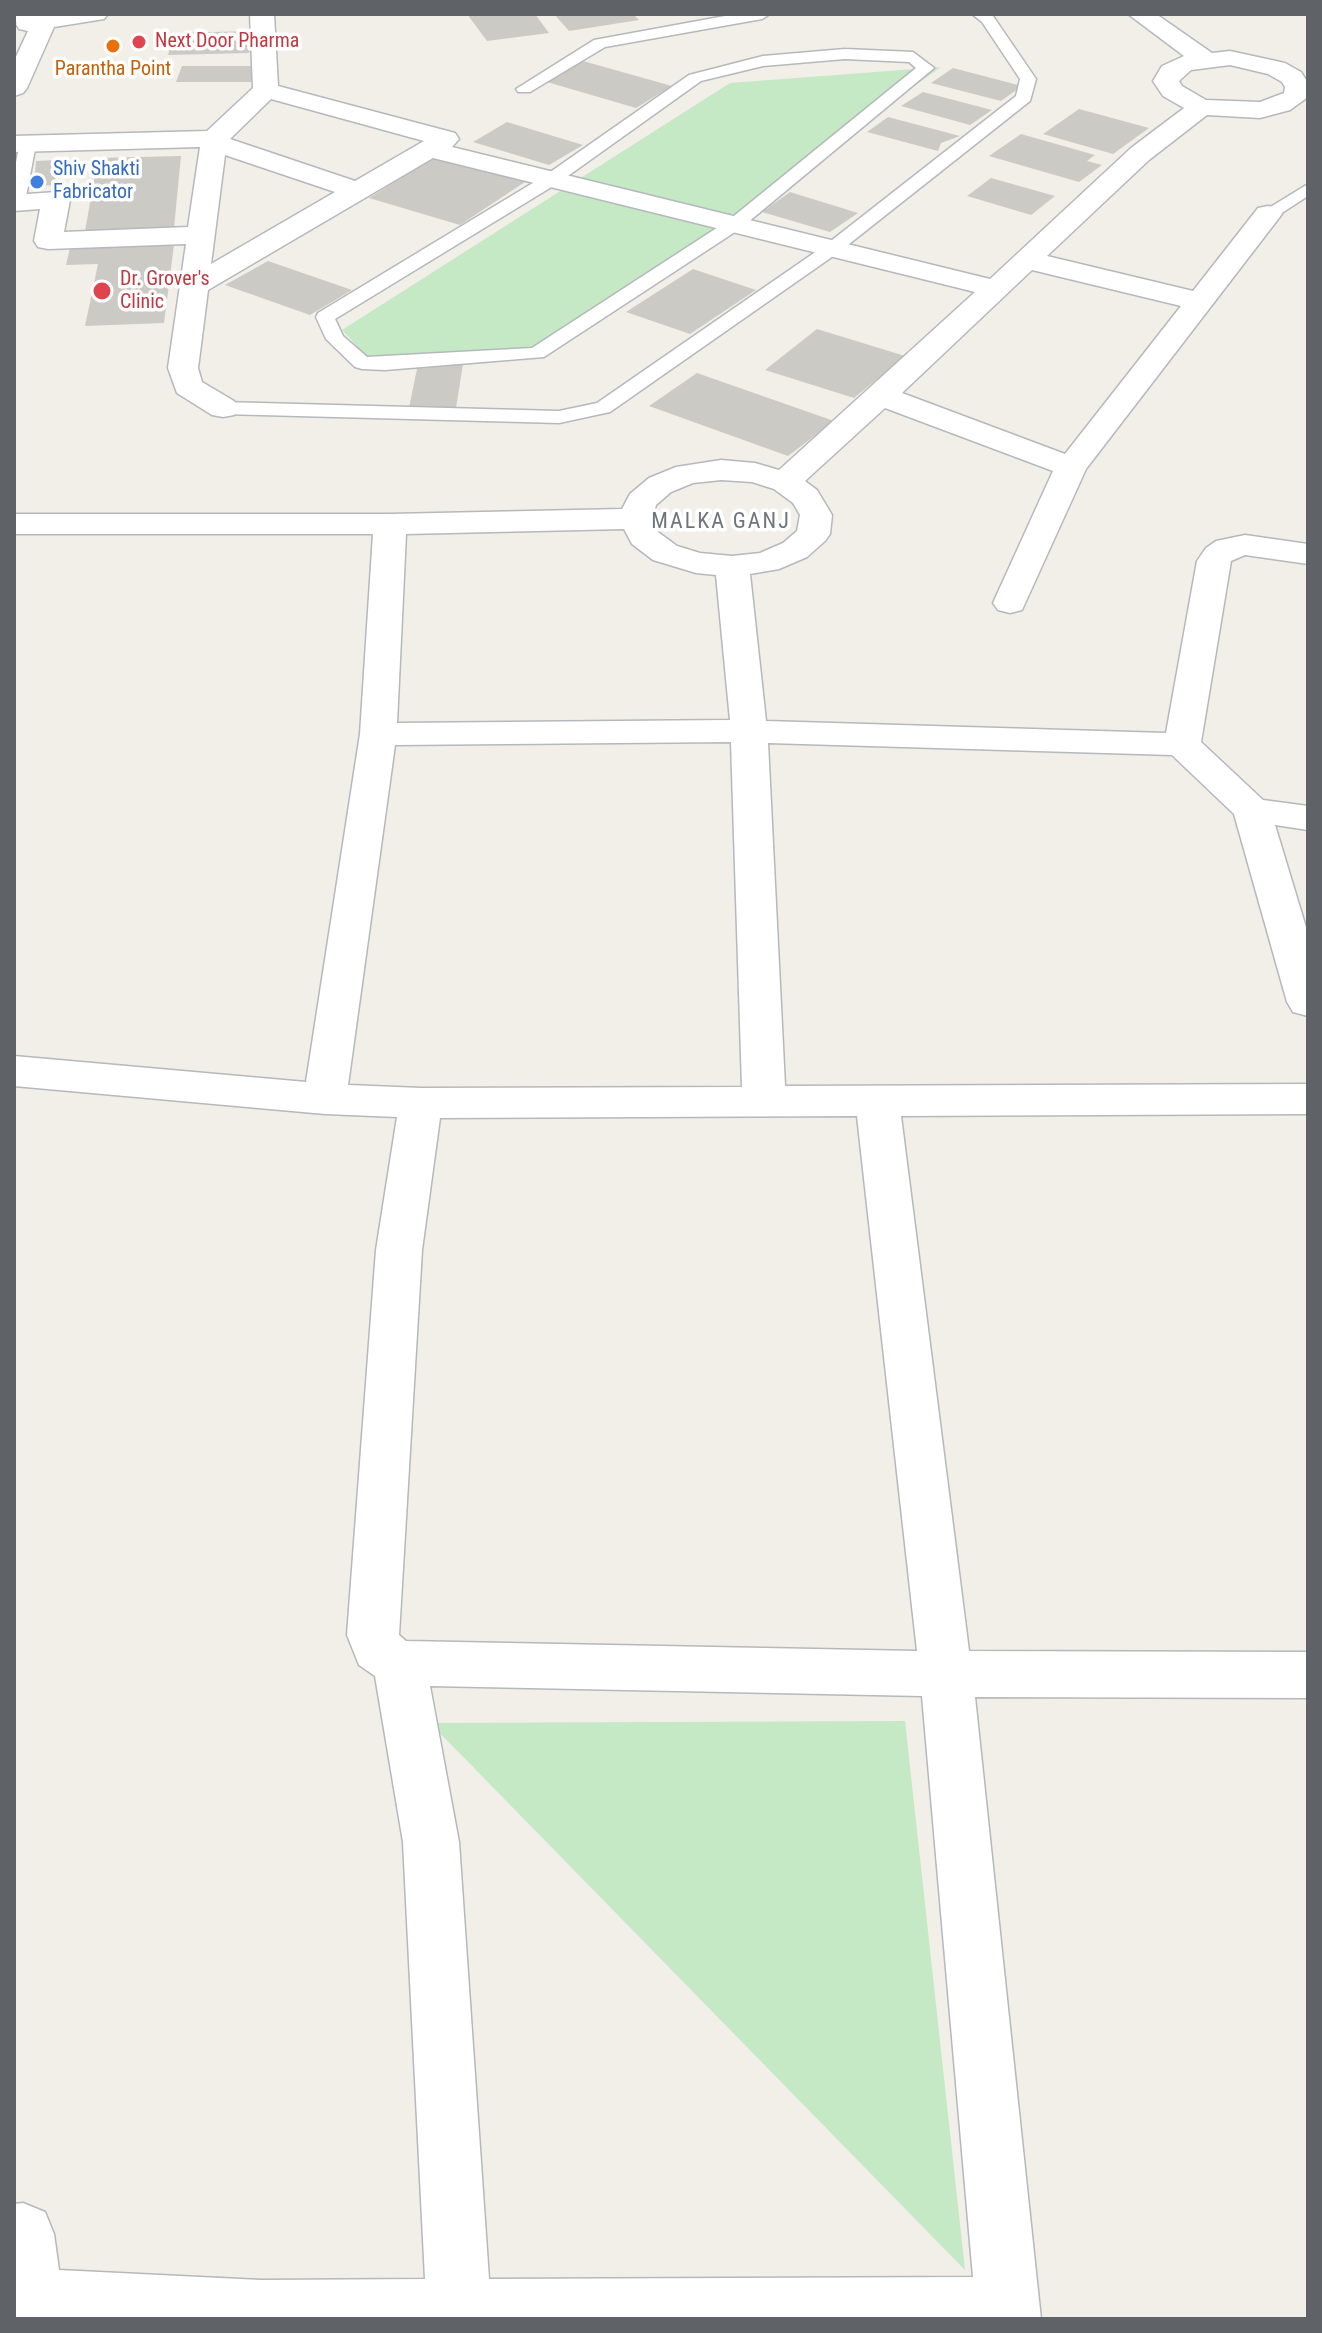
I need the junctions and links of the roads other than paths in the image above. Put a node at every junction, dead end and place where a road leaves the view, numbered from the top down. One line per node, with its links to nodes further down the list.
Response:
1 (96, 14): 7 (street)
2 (262, 14): 13 (street)
3 (762, 14): 12 (lane)
4 (980, 14): 25 (lane)
5 (1140, 14): 9 (street)
6 (14, 15): 7 (street)
7 (50, 18): 8 (street); 10 (street)
8 (14, 26)
9 (1205, 59): 11 (street); 14 (street)
10 (14, 88)
11 (1303, 88): 14 (street)
12 (524, 89)
13 (266, 90): 15 (street); 17 (street)
14 (1201, 107): 26 (street)
15 (214, 141): 16 (street); 20 (street); 24 (street)
16 (21, 144): 21 (lane)
17 (429, 149): 18 (street); 20 (street)
18 (552, 179): 23 (street); 23 (lane); 23 (lane)
19 (1308, 189): 22 (lane)
20 (358, 191): 27 (street)
21 (15, 202): 24 (street)
22 (1268, 214): 29 (street)
23 (735, 224): 25 (street)
24 (202, 235): 27 (street)
25 (833, 248): 28 (street); 31 (lane)
26 (1026, 260): 28 (street); 29 (street)
27 (196, 285): 31 (street)
28 (996, 289): 30 (street)
29 (1198, 301): 32 (street)
30 (881, 396): 32 (street); 33 (street)
31 (223, 408)
32 (1071, 467): 39 (street)
33 (785, 482): 34 (street); 38 (street)
34 (636, 519): 36 (street); 38 (street)
35 (14, 524): 36 (street)
36 (390, 524): 41 (street)
37 (1308, 554): 42 (street)
38 (732, 566): 40 (street)
39 (1010, 603)
40 (749, 731): 41 (street); 42 (street); 48 (street)
41 (378, 734): 47 (street)
42 (1182, 744): 43 (street)
43 (1252, 810): 44 (street); 45 (street)
44 (1308, 818)
45 (1308, 1002)
46 (14, 1071): 47 (street)
47 (325, 1099): 51 (street)
48 (764, 1099): 49 (street); 51 (street)
49 (877, 1099): 50 (street); 53 (street)
50 (1308, 1099)
51 (421, 1103): 52 (street)
52 (399, 1663): 53 (street); 56 (street)
53 (946, 1674): 54 (street); 57 (street)
54 (1308, 1675)
55 (14, 2235): 56 (street)
56 (459, 2311): 57 (street)
57 (1009, 2314)

